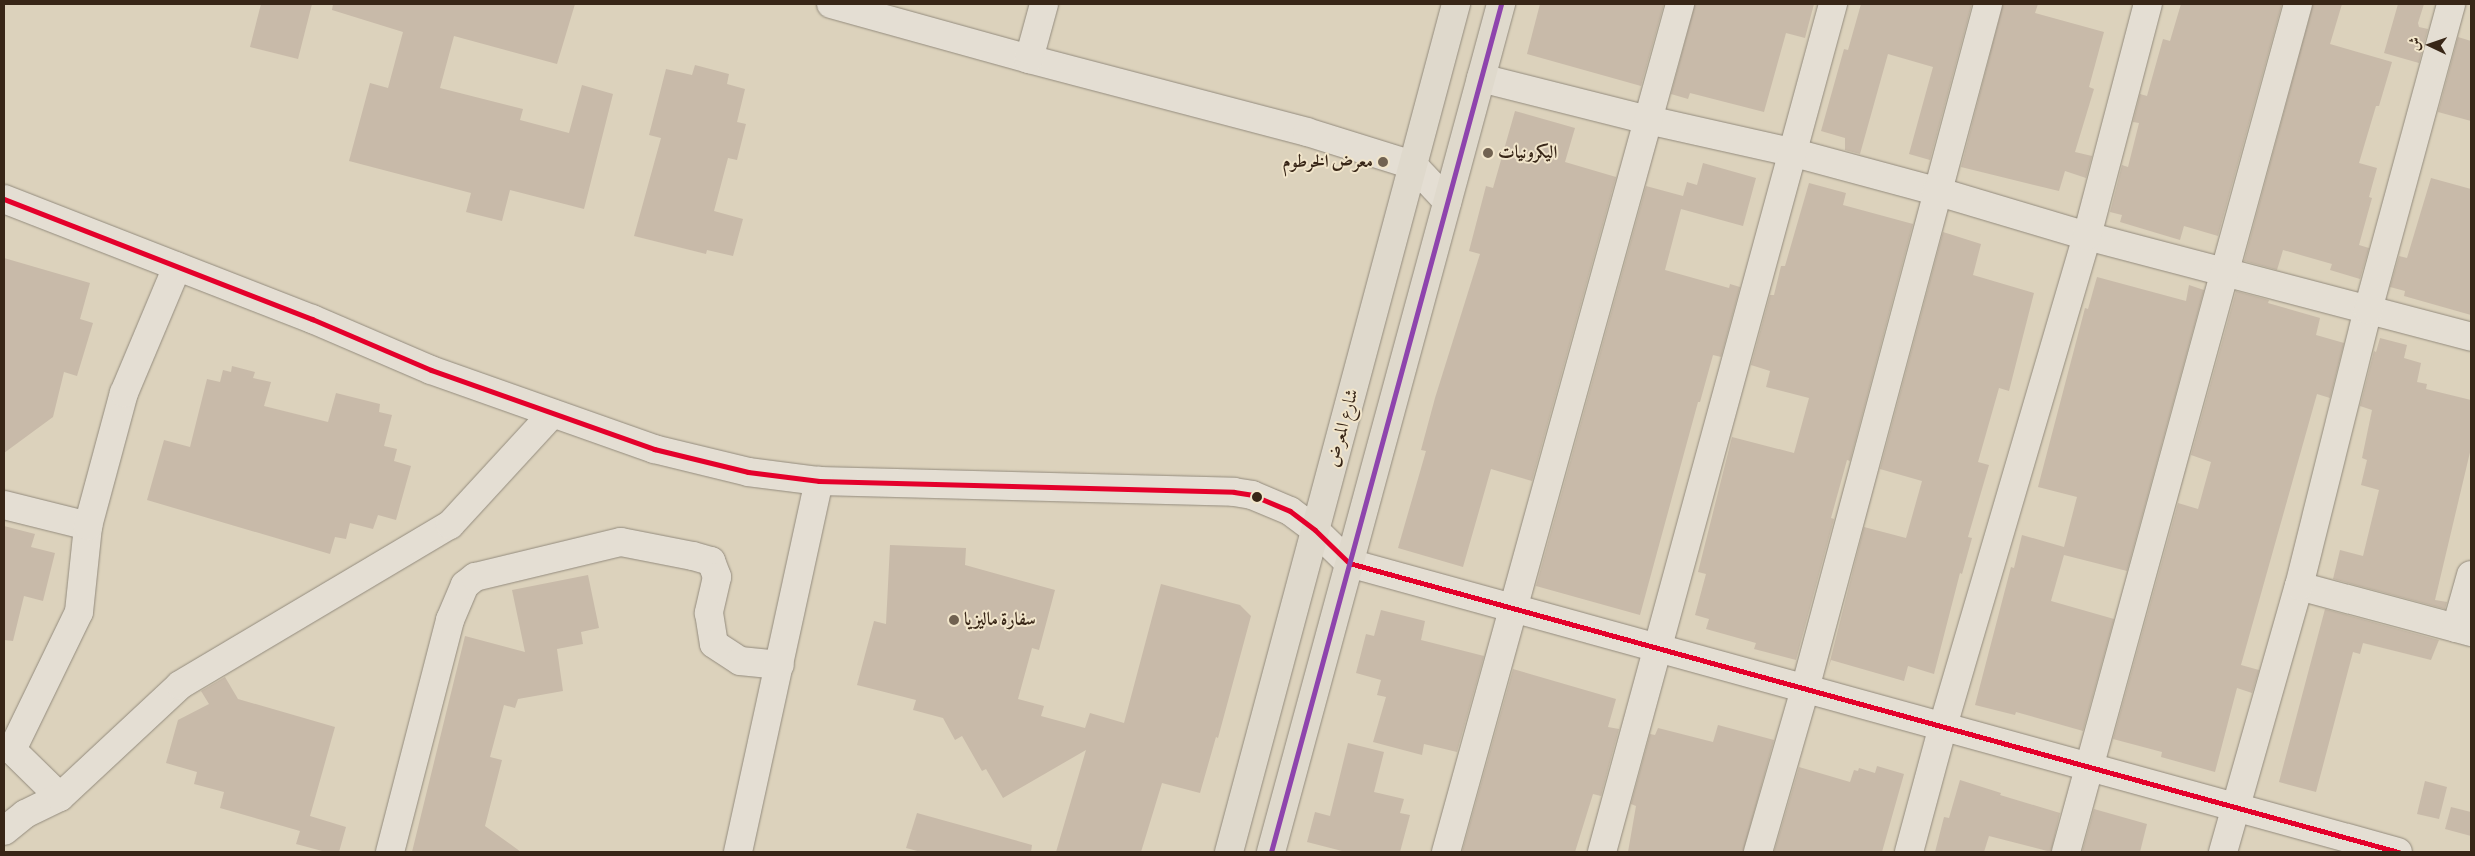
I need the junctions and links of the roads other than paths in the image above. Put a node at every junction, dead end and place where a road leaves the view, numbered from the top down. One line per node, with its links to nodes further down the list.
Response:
1 (832, 4): 12 (street)
2 (1044, 4): 12 (street)
3 (1456, 4): 11 (main road, شارع المعرض)
4 (1501, 4): 13 (main road)
5 (1680, 4): 14 (street)
6 (1833, 4): 15 (street)
7 (1988, 4): 17 (street)
8 (2148, 4): 20 (street)
9 (2298, 4): 22 (street)
10 (2452, 4): 23 (street)
11 (1446, 41): 13 (main road); 16 (main road, شارع المعرض)
12 (1029, 59): 16 (street)
13 (1484, 66): 14 (street); 19 (main road)
14 (1648, 120): 15 (street); 33 (street)
15 (1791, 152): 17 (street); 35 (street)
16 (1413, 165): 19 (street); 29 (main road, شارع المعرض)
17 (1936, 191): 20 (street); 37 (street)
18 (4, 199): 21 (street)
19 (1447, 201): 30 (main road)
20 (2087, 236): 22 (street); 38 (street)
21 (177, 267): 25 (street); 28 (street)
22 (2224, 272): 23 (street); 40 (street)
23 (2368, 310): 24 (street); 32 (street)
24 (2471, 337)
25 (552, 414): 26 (street); 41 (street)
26 (819, 481): 29 (street); 36 (street)
27 (4, 505): 28 (street)
28 (88, 526): 39 (street)
29 (1316, 530): 30 (street); 46 (main road, شارع المعرض)
30 (1349, 563): 33 (street); 47 (main road)
31 (2471, 576): 34 (street)
32 (2299, 586): 34 (street); 42 (street)
33 (1513, 608): 35 (street); 48 (street)
34 (2464, 630)
35 (1659, 648): 37 (street); 49 (street)
36 (780, 665): 44 (street); 45 (street)
37 (1805, 689): 38 (street); 50 (street)
38 (1943, 726): 40 (street); 51 (street)
39 (8, 748): 41 (street)
40 (2090, 767): 42 (street); 52 (street)
41 (60, 797): 43 (street)
42 (2235, 807): 53 (street); 54 (street)
43 (4, 831)
44 (390, 852)
45 (738, 852)
46 (1229, 852)
47 (1271, 852)
48 (1446, 852)
49 (1602, 852)
50 (1758, 852)
51 (1909, 852)
52 (2066, 852)
53 (2224, 852)
54 (2398, 852)

